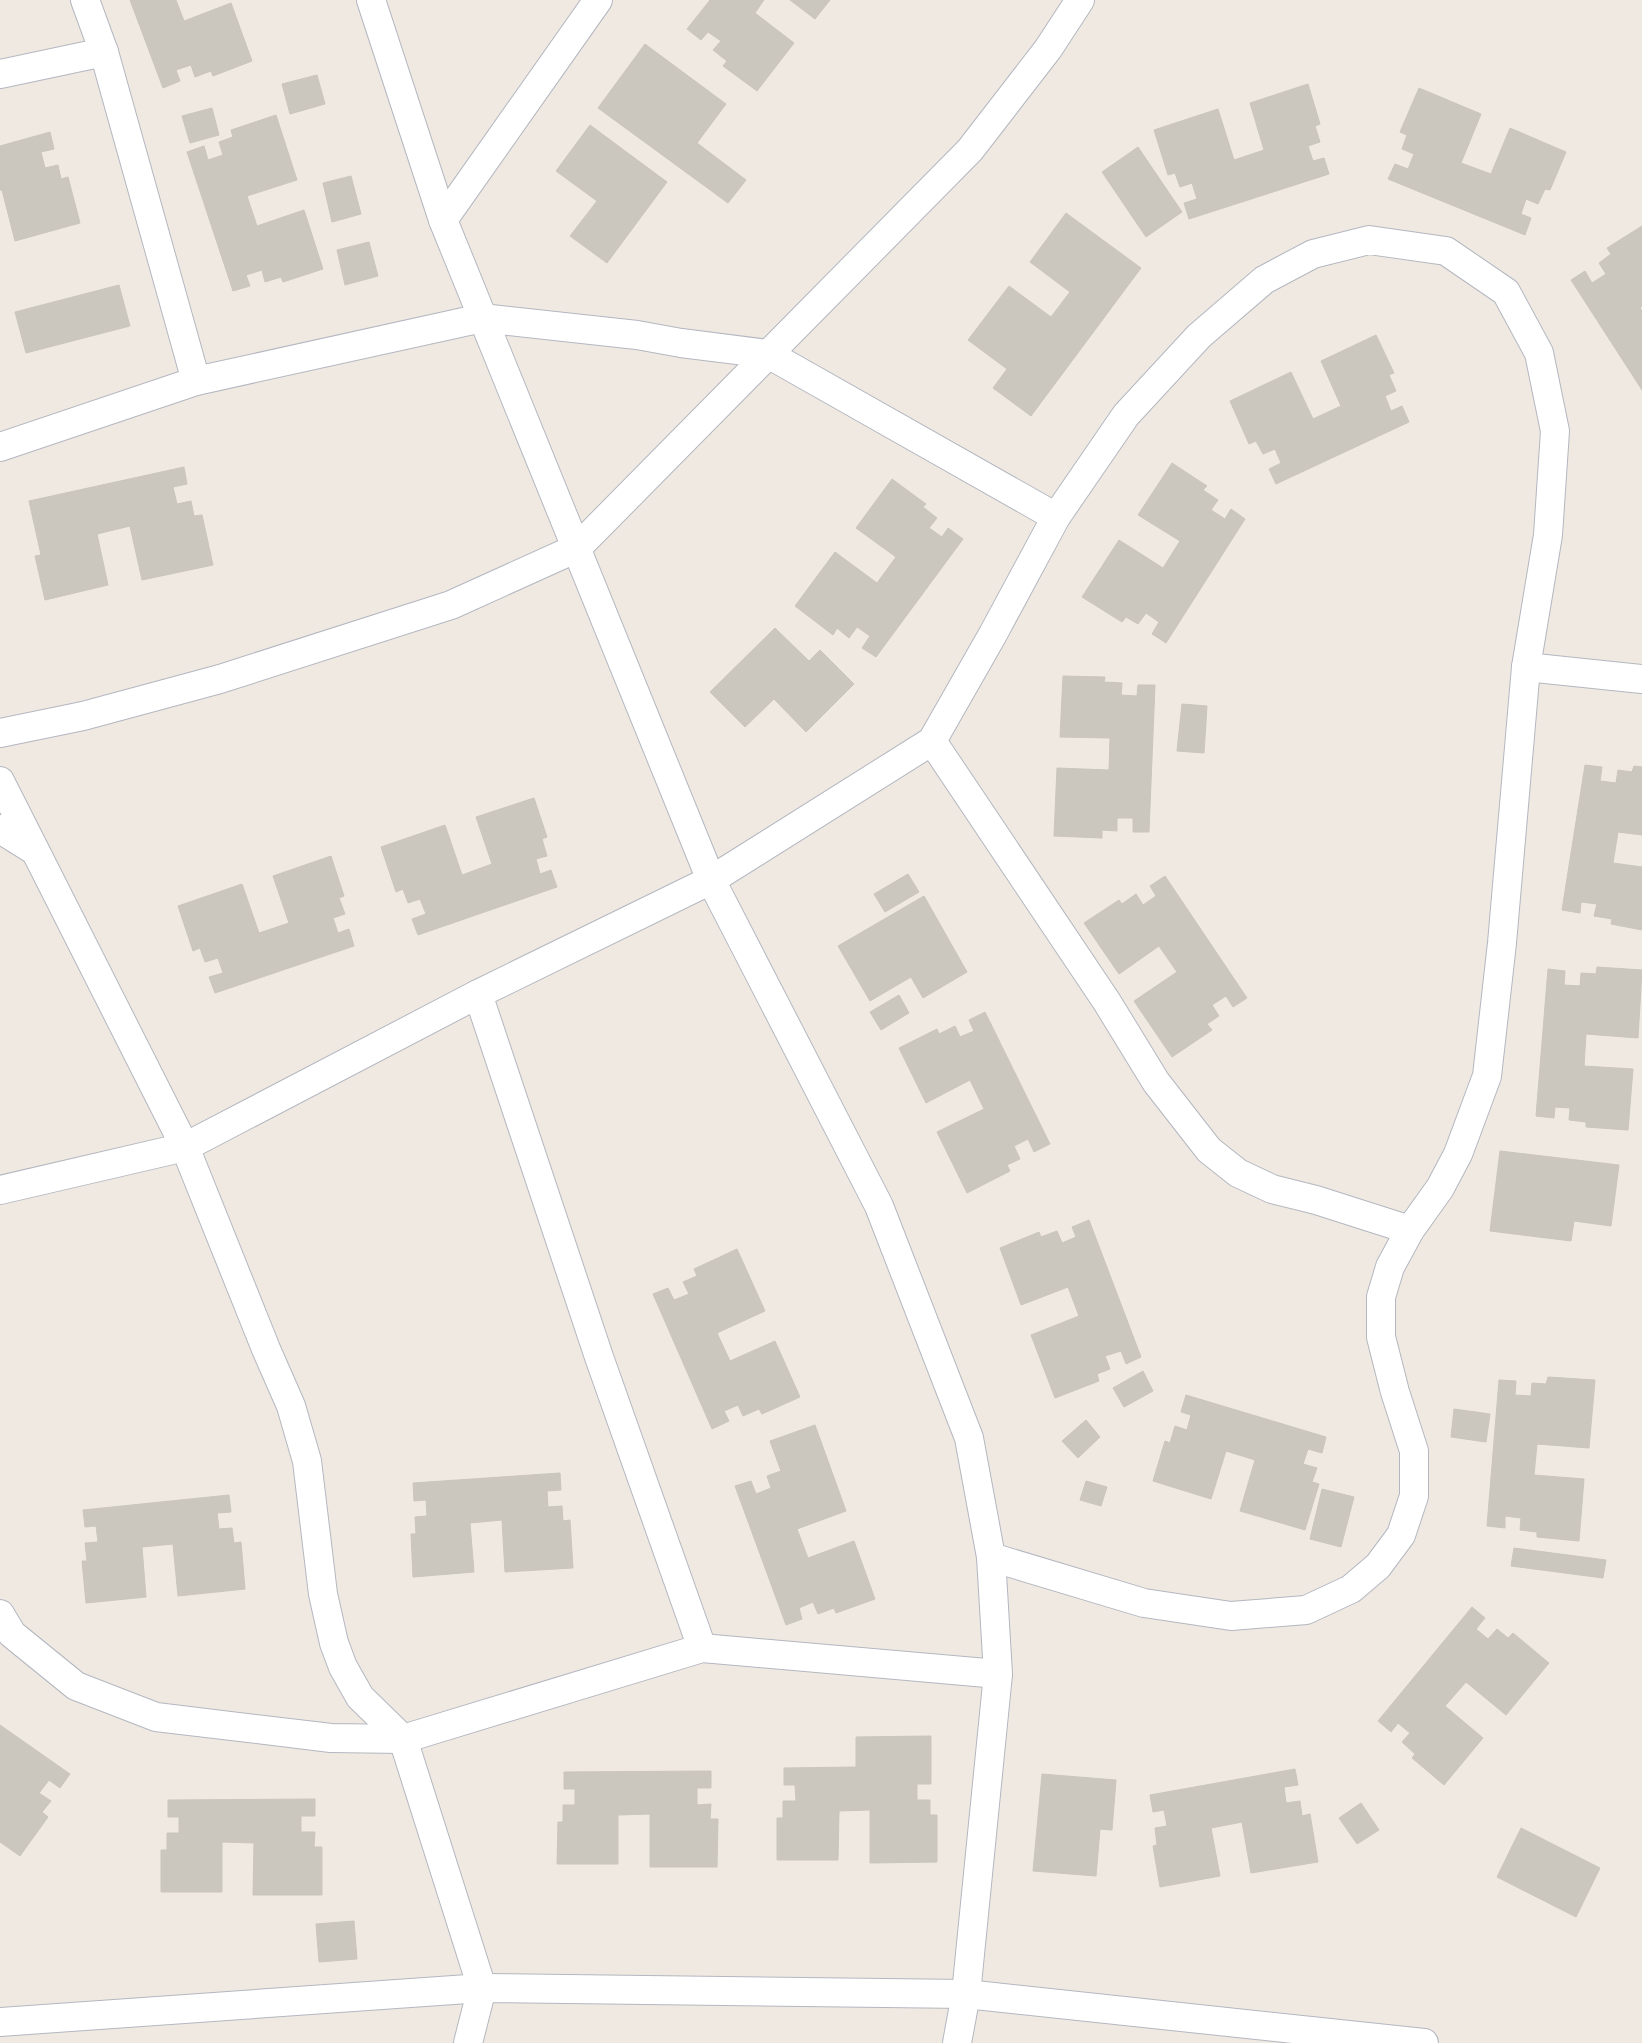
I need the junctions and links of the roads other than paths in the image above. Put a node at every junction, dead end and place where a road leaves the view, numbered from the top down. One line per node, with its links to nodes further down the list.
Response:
1 (85, 0): 5 (street)
2 (371, 0): 7 (street)
3 (598, 0): 7 (street)
4 (1080, 0): 9 (street)
5 (104, 52): 6 (street); 10 (street)
6 (0, 74)
7 (443, 220): 8 (street)
8 (482, 318): 9 (street); 10 (street); 13 (street)
9 (768, 354): 12 (street); 13 (street)
10 (196, 381): 11 (street)
11 (0, 447)
12 (1056, 517): 14 (street); 17 (street)
13 (577, 548): 16 (street); 21 (street)
14 (1526, 667): 15 (street); 25 (street)
15 (1642, 679)
16 (0, 733)
17 (932, 740): 21 (street); 25 (street)
18 (0, 781): 20 (street)
19 (0, 829): 20 (street)
20 (36, 851): 23 (street)
21 (711, 880): 22 (street); 26 (street)
22 (478, 994): 23 (street); 28 (street)
23 (185, 1147): 24 (street); 30 (street)
24 (0, 1190)
25 (1410, 1230): 26 (street)
26 (991, 1557): 29 (street)
27 (0, 1614): 30 (street)
28 (702, 1648): 29 (street); 30 (street)
29 (998, 1674): 32 (street)
30 (403, 1739): 31 (street)
31 (482, 1988): 32 (street); 33 (street); 34 (street)
32 (966, 1994): 35 (street); 36 (street)
33 (0, 2022)
34 (468, 2043)
35 (958, 2043)
36 (1424, 2043)

